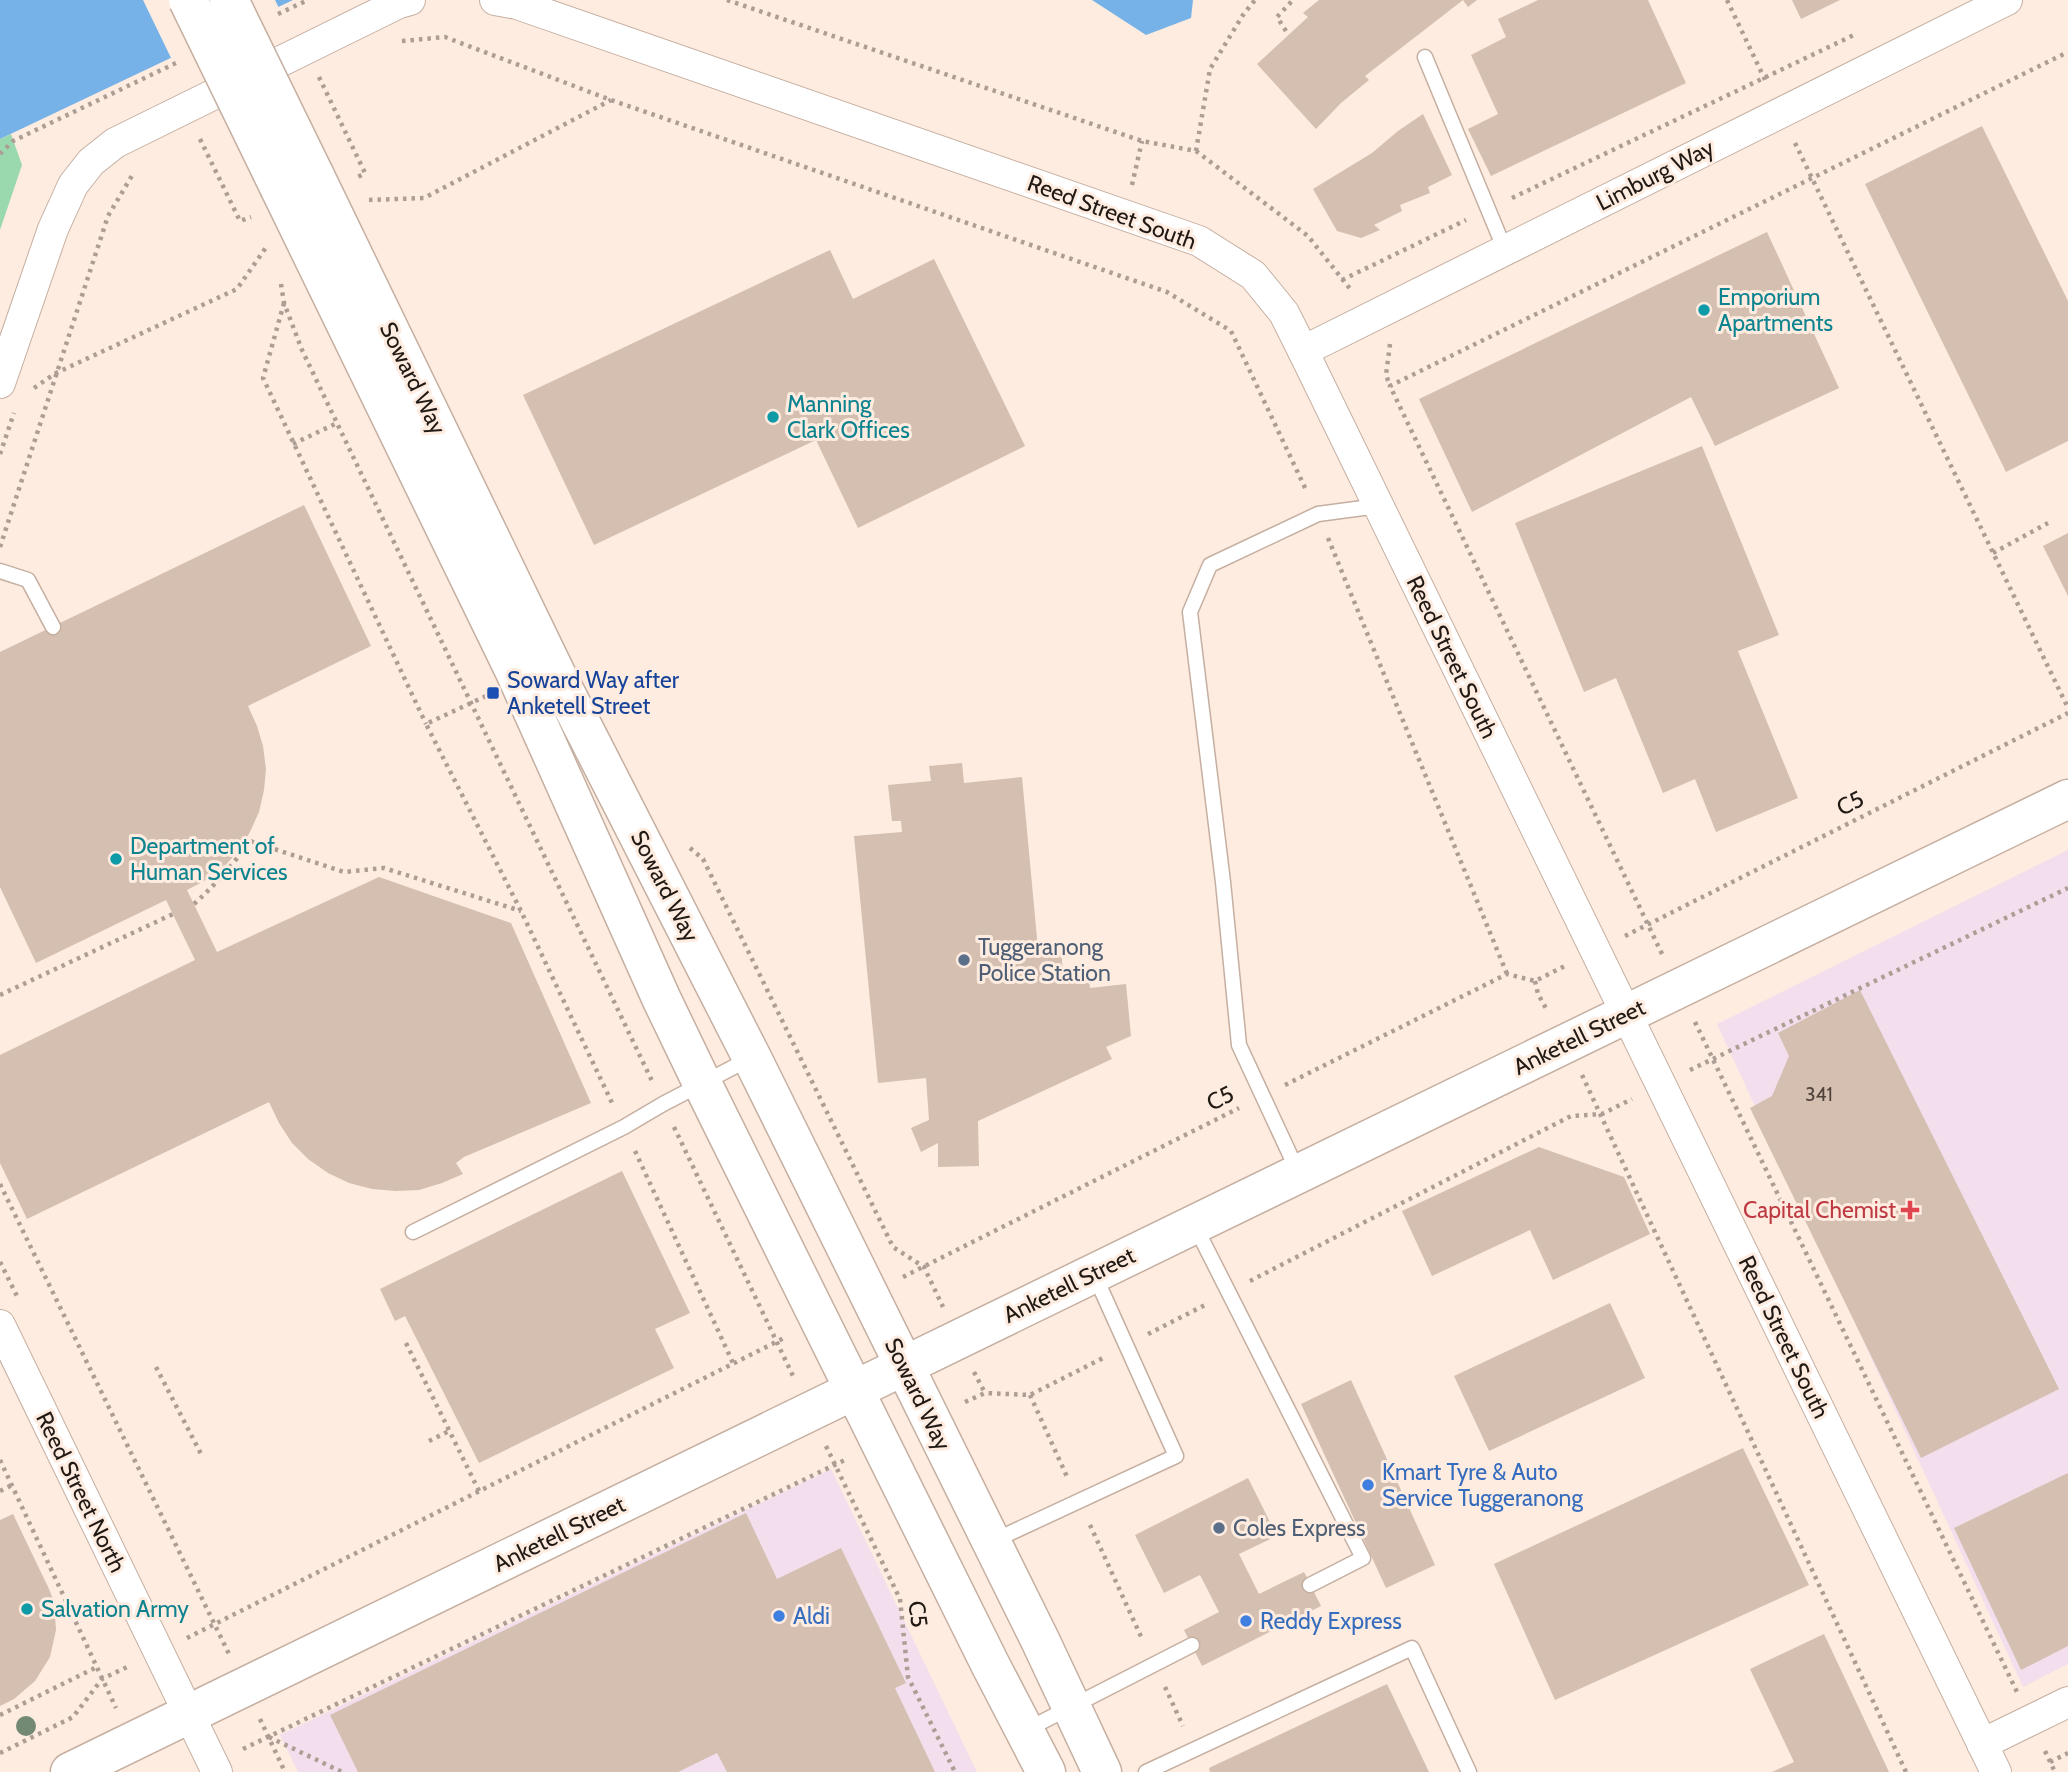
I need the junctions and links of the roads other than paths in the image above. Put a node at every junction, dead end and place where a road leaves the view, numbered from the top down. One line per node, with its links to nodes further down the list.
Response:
1 (188, 0): 7 (main road, Soward Way, bridge)
2 (229, 0): 7 (main road, Soward Way, bridge)
3 (410, 0): 10 (street)
4 (495, 0): 9 (street, Reed Street South)
5 (2007, 0): 8 (street, Limburg Way)
6 (1425, 57): 8 (lane)
7 (284, 192): 16 (main road, Soward Way); 17 (main road, Soward Way)
8 (1505, 250): 9 (street, Limburg Way)
9 (1303, 351): 11 (street, Reed Street South)
10 (0, 383)
11 (1378, 506): 15 (street, Reed Street South); 18 (lane)
12 (0, 571): 13 (lane)
13 (52, 627)
14 (2068, 799): 15 (main road, Anketell Street)
15 (1626, 1014): 18 (main road, Anketell Street); 32 (street, Reed Street South)
16 (752, 1058): 17 (lane); 23 (main road, Soward Way)
17 (702, 1083): 20 (lane); 24 (main road, Soward Way)
18 (1299, 1173): 19 (main road, Anketell Street)
19 (1194, 1224): 21 (main road, Anketell Street); 26 (lane)
20 (413, 1232)
21 (1093, 1273): 23 (main road, Anketell Street); 25 (lane)
22 (0, 1325): 30 (street, Reed Street North)
23 (904, 1366): 24 (main road, Anketell Street); 25 (main road, Soward Way)
24 (854, 1390): 30 (main road, Anketell Street); 31 (main road, Soward Way)
25 (991, 1541): 29 (main road, Soward Way)
26 (1310, 1585)
27 (1192, 1645): 29 (lane)
28 (2068, 1702): 32 (street)
29 (1071, 1706): 31 (lane); 36 (main road, Soward Way)
30 (189, 1714): 33 (main road, Anketell Street); 34 (street, Reed Street North)
31 (1025, 1730): 35 (main road, Soward Way)
32 (1982, 1744): 39 (street, Reed Street South)
33 (69, 1772)
34 (217, 1772)
35 (1046, 1772)
36 (1102, 1772)
37 (1146, 1772): 38 (lane)
38 (1469, 1772)
39 (1996, 1772)

